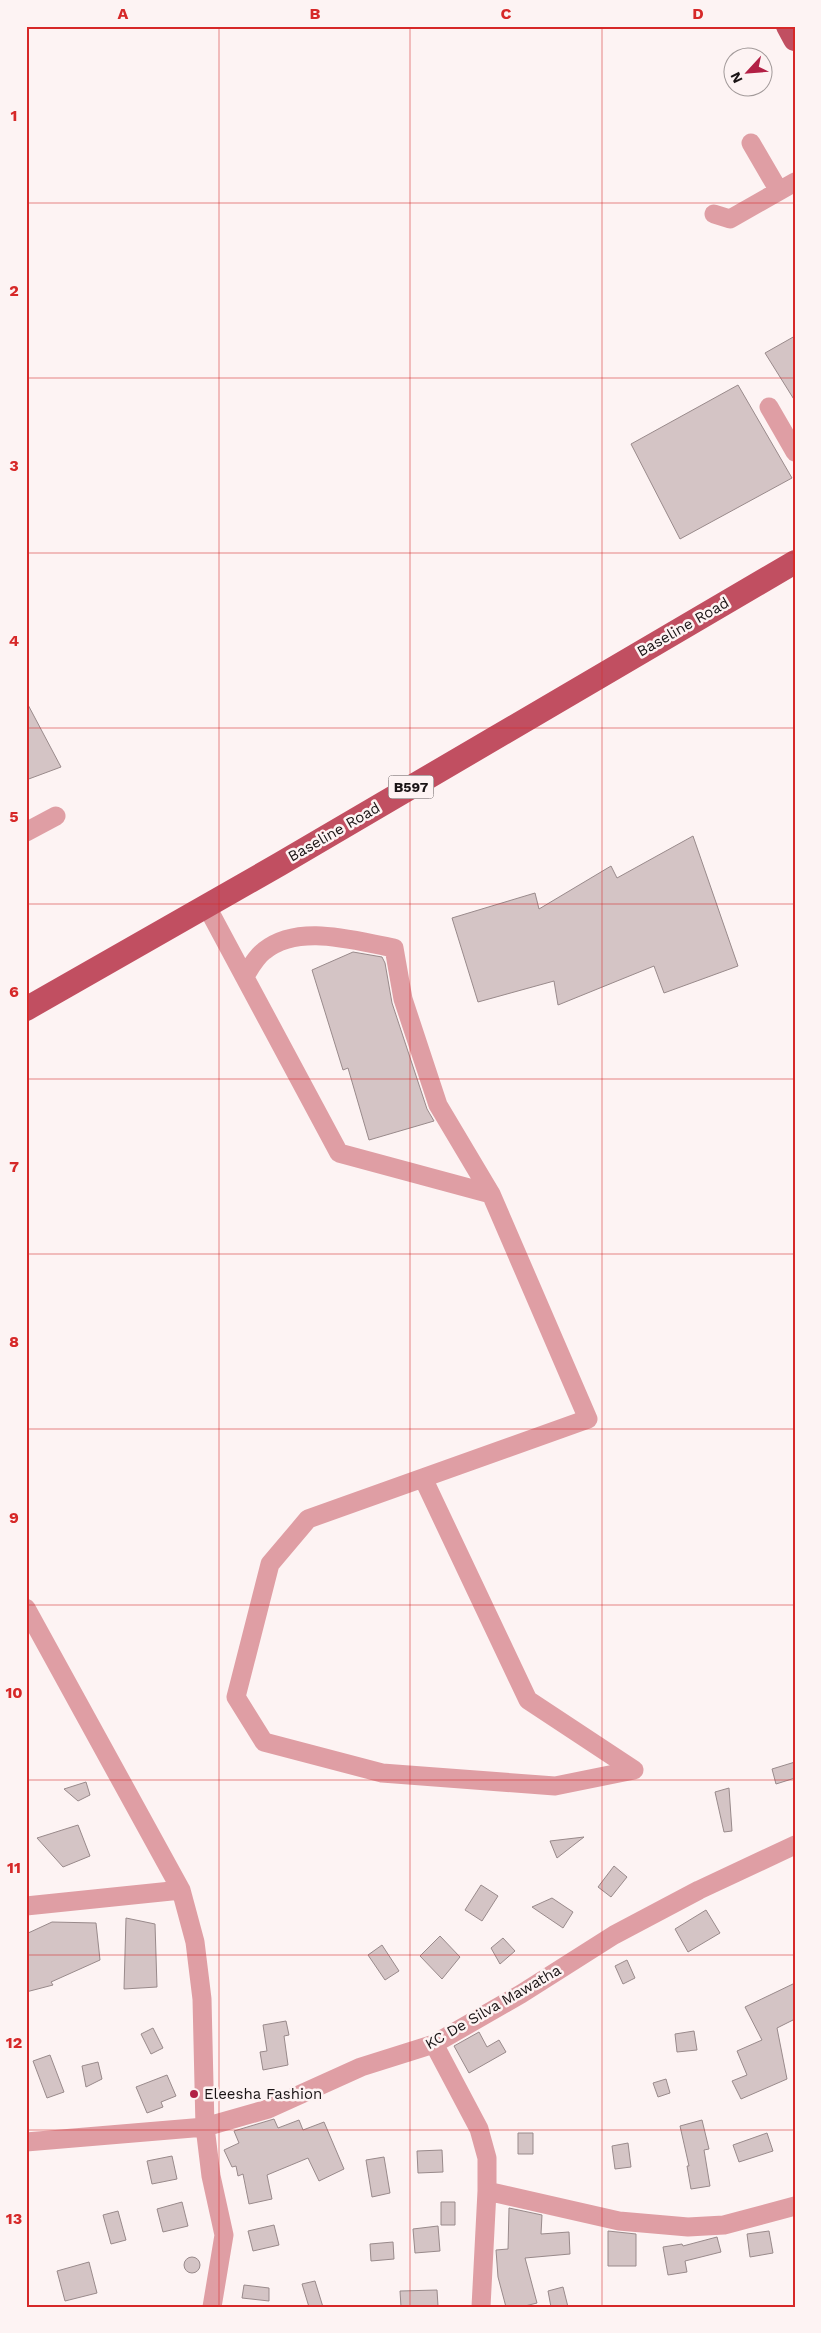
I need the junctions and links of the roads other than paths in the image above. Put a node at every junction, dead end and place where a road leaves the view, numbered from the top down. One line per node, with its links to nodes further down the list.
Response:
1 (788, 26): 2 (main road)
2 (795, 39)
3 (751, 143): 5 (street)
4 (795, 182): 5 (street)
5 (779, 191): 6 (street)
6 (714, 214)
7 (769, 407): 8 (street)
8 (795, 452)
9 (795, 562): 12 (main road, Baseline Road / B597)
10 (56, 816): 11 (street)
11 (26, 832)
12 (206, 905): 13 (street); 14 (main road, Baseline Road / B597)
13 (244, 976): 15 (street); 15 (street)
14 (26, 1009)
15 (491, 1194): 16 (street)
16 (423, 1478): 16 (street)
17 (26, 1608): 19 (street)
18 (795, 1845): 21 (street, KC De Silva Mawatha)
19 (181, 1890): 20 (street); 22 (street)
20 (26, 1906)
21 (434, 2044): 22 (street, KC De Silva Mawatha); 24 (street)
22 (205, 2127): 23 (street, KC De Silva Mawatha); 26 (street)
23 (26, 2142)
24 (487, 2191): 25 (street); 27 (street)
25 (795, 2206)
26 (212, 2307)
27 (481, 2307)

